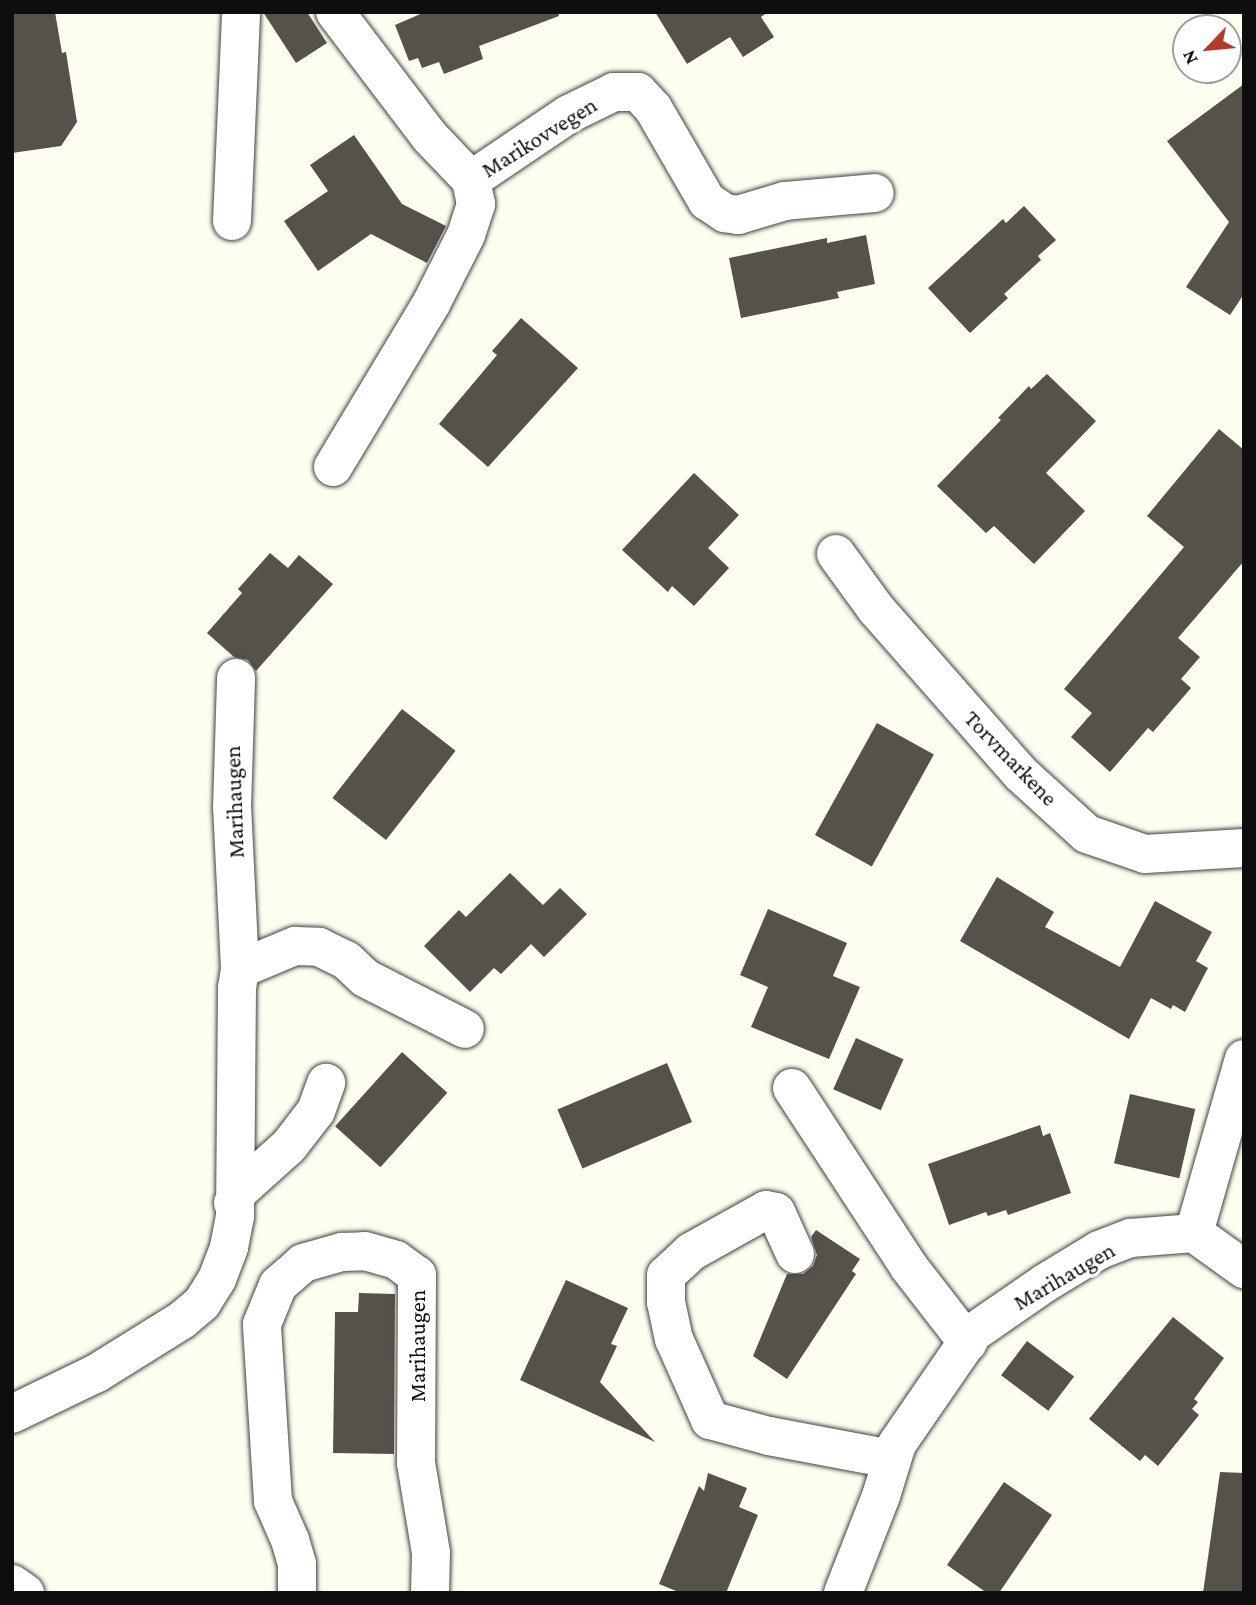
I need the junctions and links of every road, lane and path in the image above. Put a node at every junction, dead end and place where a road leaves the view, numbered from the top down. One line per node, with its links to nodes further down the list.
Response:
1 (241, 12): 5 (street)
2 (335, 12): 3 (street, Marikovvegen)
3 (471, 180): 4 (street, Marikovvegen); 6 (street, Marikovvegen)
4 (875, 193)
5 (232, 221)
6 (333, 467)
7 (836, 554): 9 (street, Torvmarkene)
8 (236, 678): 10 (street, Marihaugen)
9 (1244, 848)
10 (240, 969): 11 (street); 15 (street, Marihaugen)
11 (465, 1029)
12 (1242, 1068): 16 (street)
13 (326, 1083): 15 (street)
14 (792, 1088): 19 (street)
15 (233, 1203): 20 (street, Marihaugen)
16 (1194, 1233): 18 (street); 19 (street, Marihaugen)
17 (795, 1254): 21 (street)
18 (1244, 1269)
19 (968, 1343): 21 (street, Marihaugen)
20 (12, 1414)
21 (891, 1459): 26 (street, Marihaugen)
22 (12, 1584): 23 (street)
23 (24, 1593)
24 (297, 1593): 25 (street, Marihaugen)
25 (430, 1593)
26 (843, 1593)

